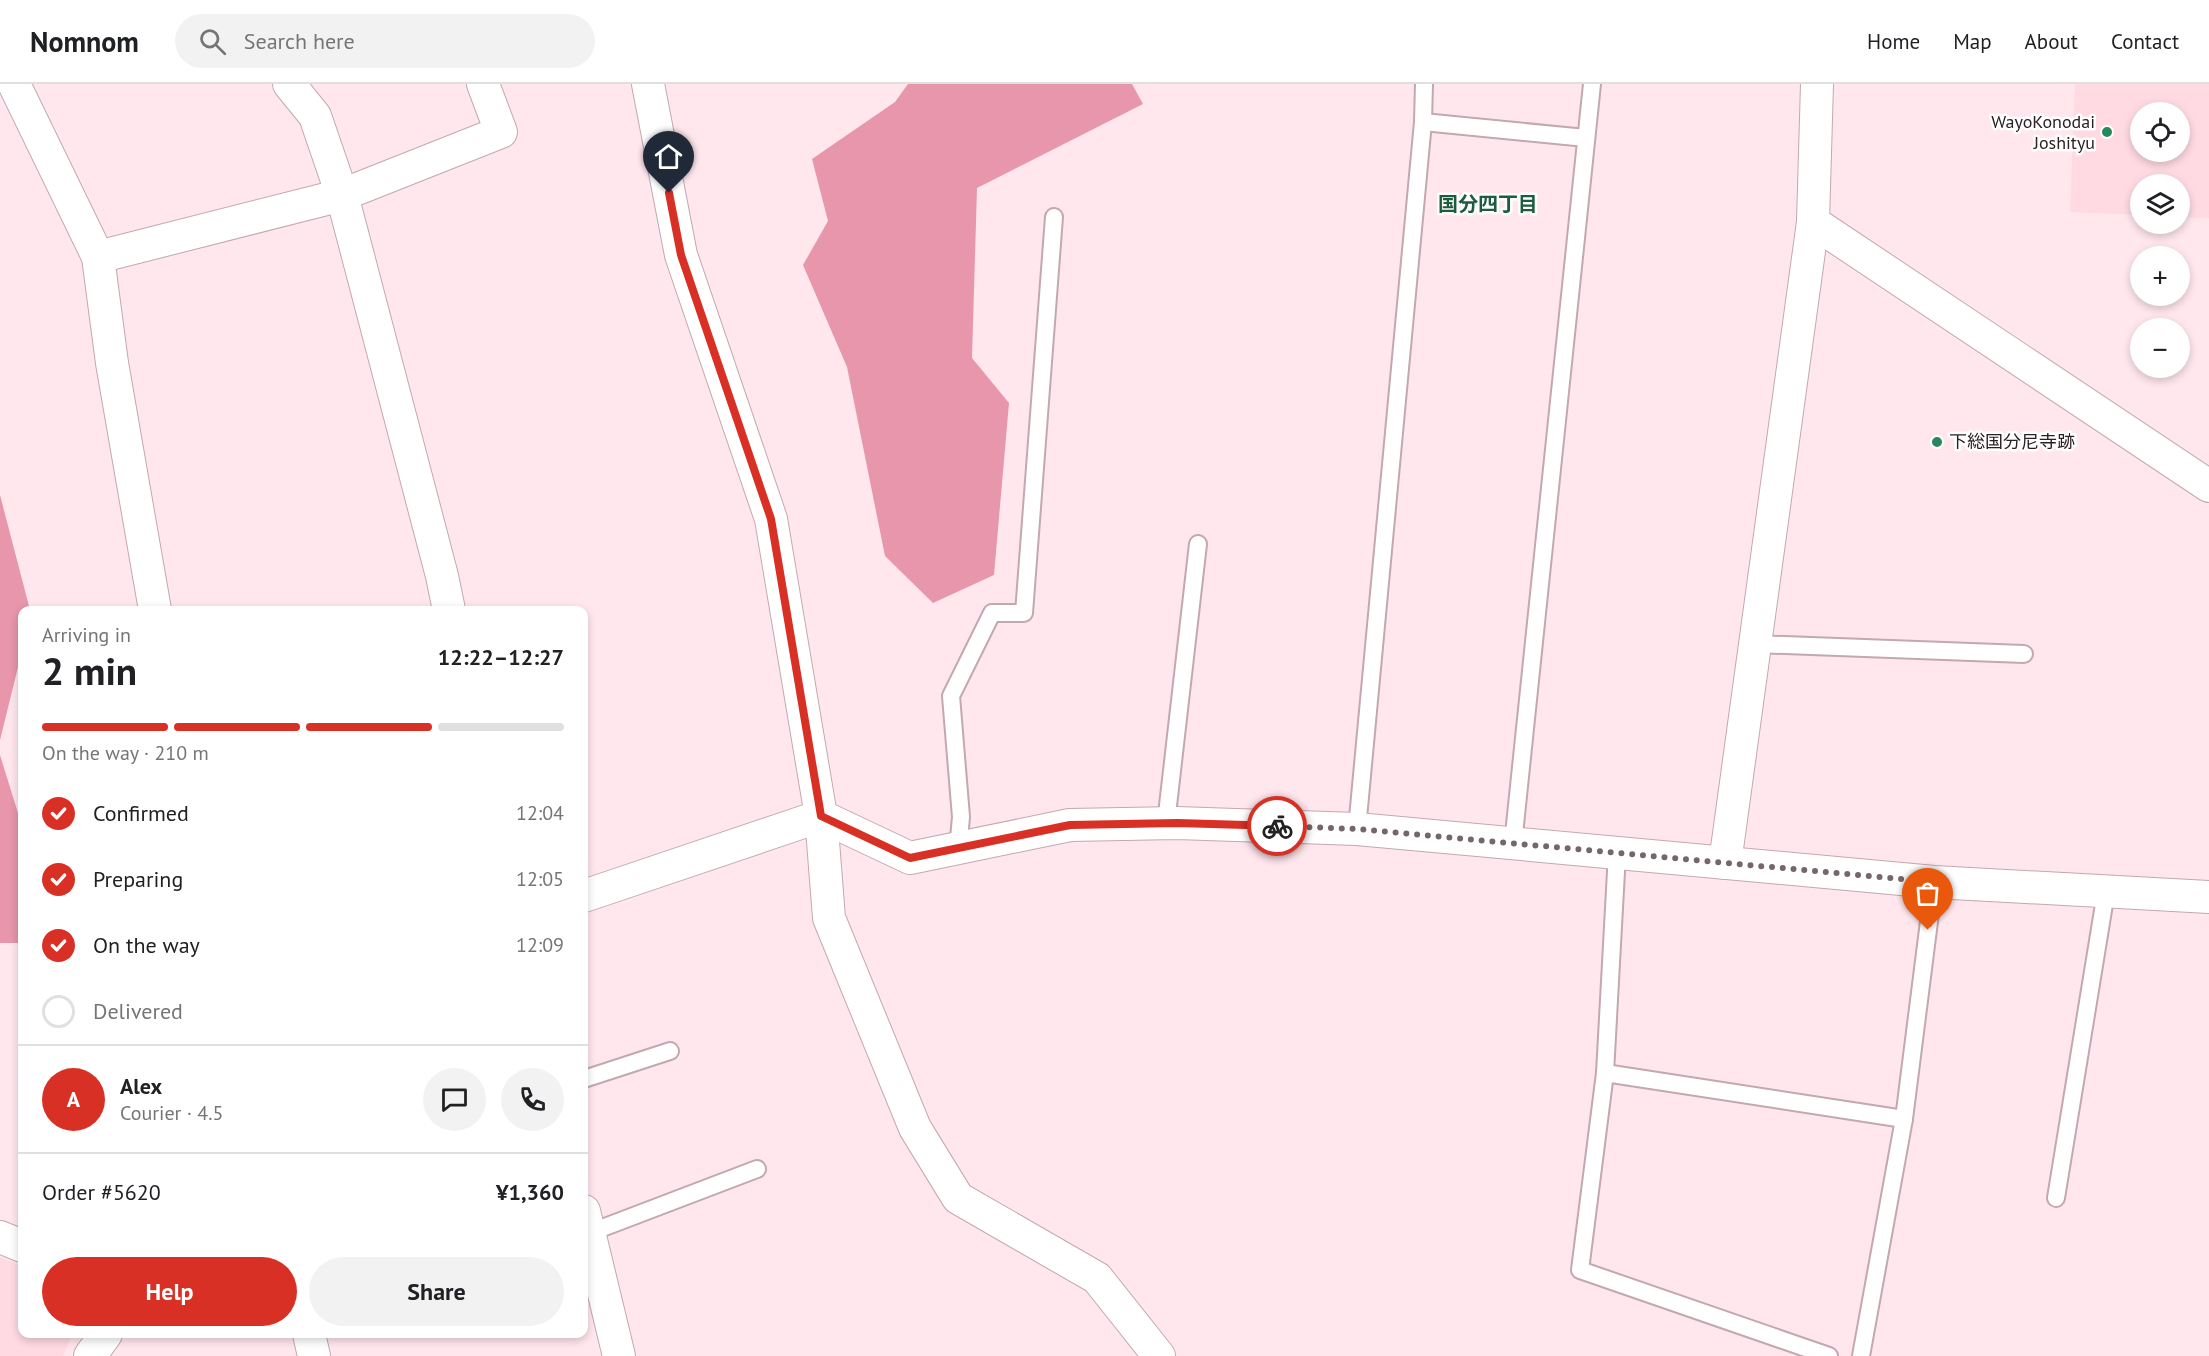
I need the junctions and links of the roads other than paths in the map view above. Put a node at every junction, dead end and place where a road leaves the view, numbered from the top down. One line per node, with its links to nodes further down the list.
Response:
1 (290, 84): 10 (street)
2 (483, 84): 10 (street)
3 (648, 84): 20 (street)
4 (1425, 84): 8 (lane)
5 (1592, 84): 9 (lane)
6 (1817, 84): 12 (street)
7 (21, 86): 13 (street)
8 (1423, 122): 9 (lane); 22 (lane)
9 (1586, 138): 23 (lane)
10 (342, 195): 13 (street); 17 (street)
11 (1054, 217): 24 (lane)
12 (1813, 222): 14 (street); 18 (street)
13 (98, 257): 16 (street)
14 (2209, 486)
15 (1198, 543): 21 (lane)
16 (154, 606)
17 (448, 606)
18 (1755, 644): 19 (lane); 26 (street)
19 (2024, 654)
20 (821, 816): 24 (street); 29 (street); 44 (street)
21 (1166, 823): 22 (street); 24 (street)
22 (1357, 829): 23 (street)
23 (1513, 844): 25 (street)
24 (958, 849)
25 (1617, 853): 26 (street); 32 (lane)
26 (1725, 863): 27 (street)
27 (1934, 882): 28 (street); 34 (lane)
28 (2106, 892): 30 (street); 36 (lane)
29 (588, 895)
30 (2209, 897)
31 (670, 1051): 33 (lane)
32 (1605, 1073): 34 (lane); 45 (lane)
33 (588, 1078)
34 (1904, 1119): 46 (lane)
35 (757, 1169): 37 (lane)
36 (2056, 1198)
37 (588, 1221)
38 (588, 1230): 43 (street)
39 (0, 1237): 40 (street)
40 (18, 1244)
41 (310, 1338): 42 (street)
42 (314, 1356)
43 (619, 1356)
44 (1159, 1356)
45 (1829, 1356)
46 (1861, 1356)

